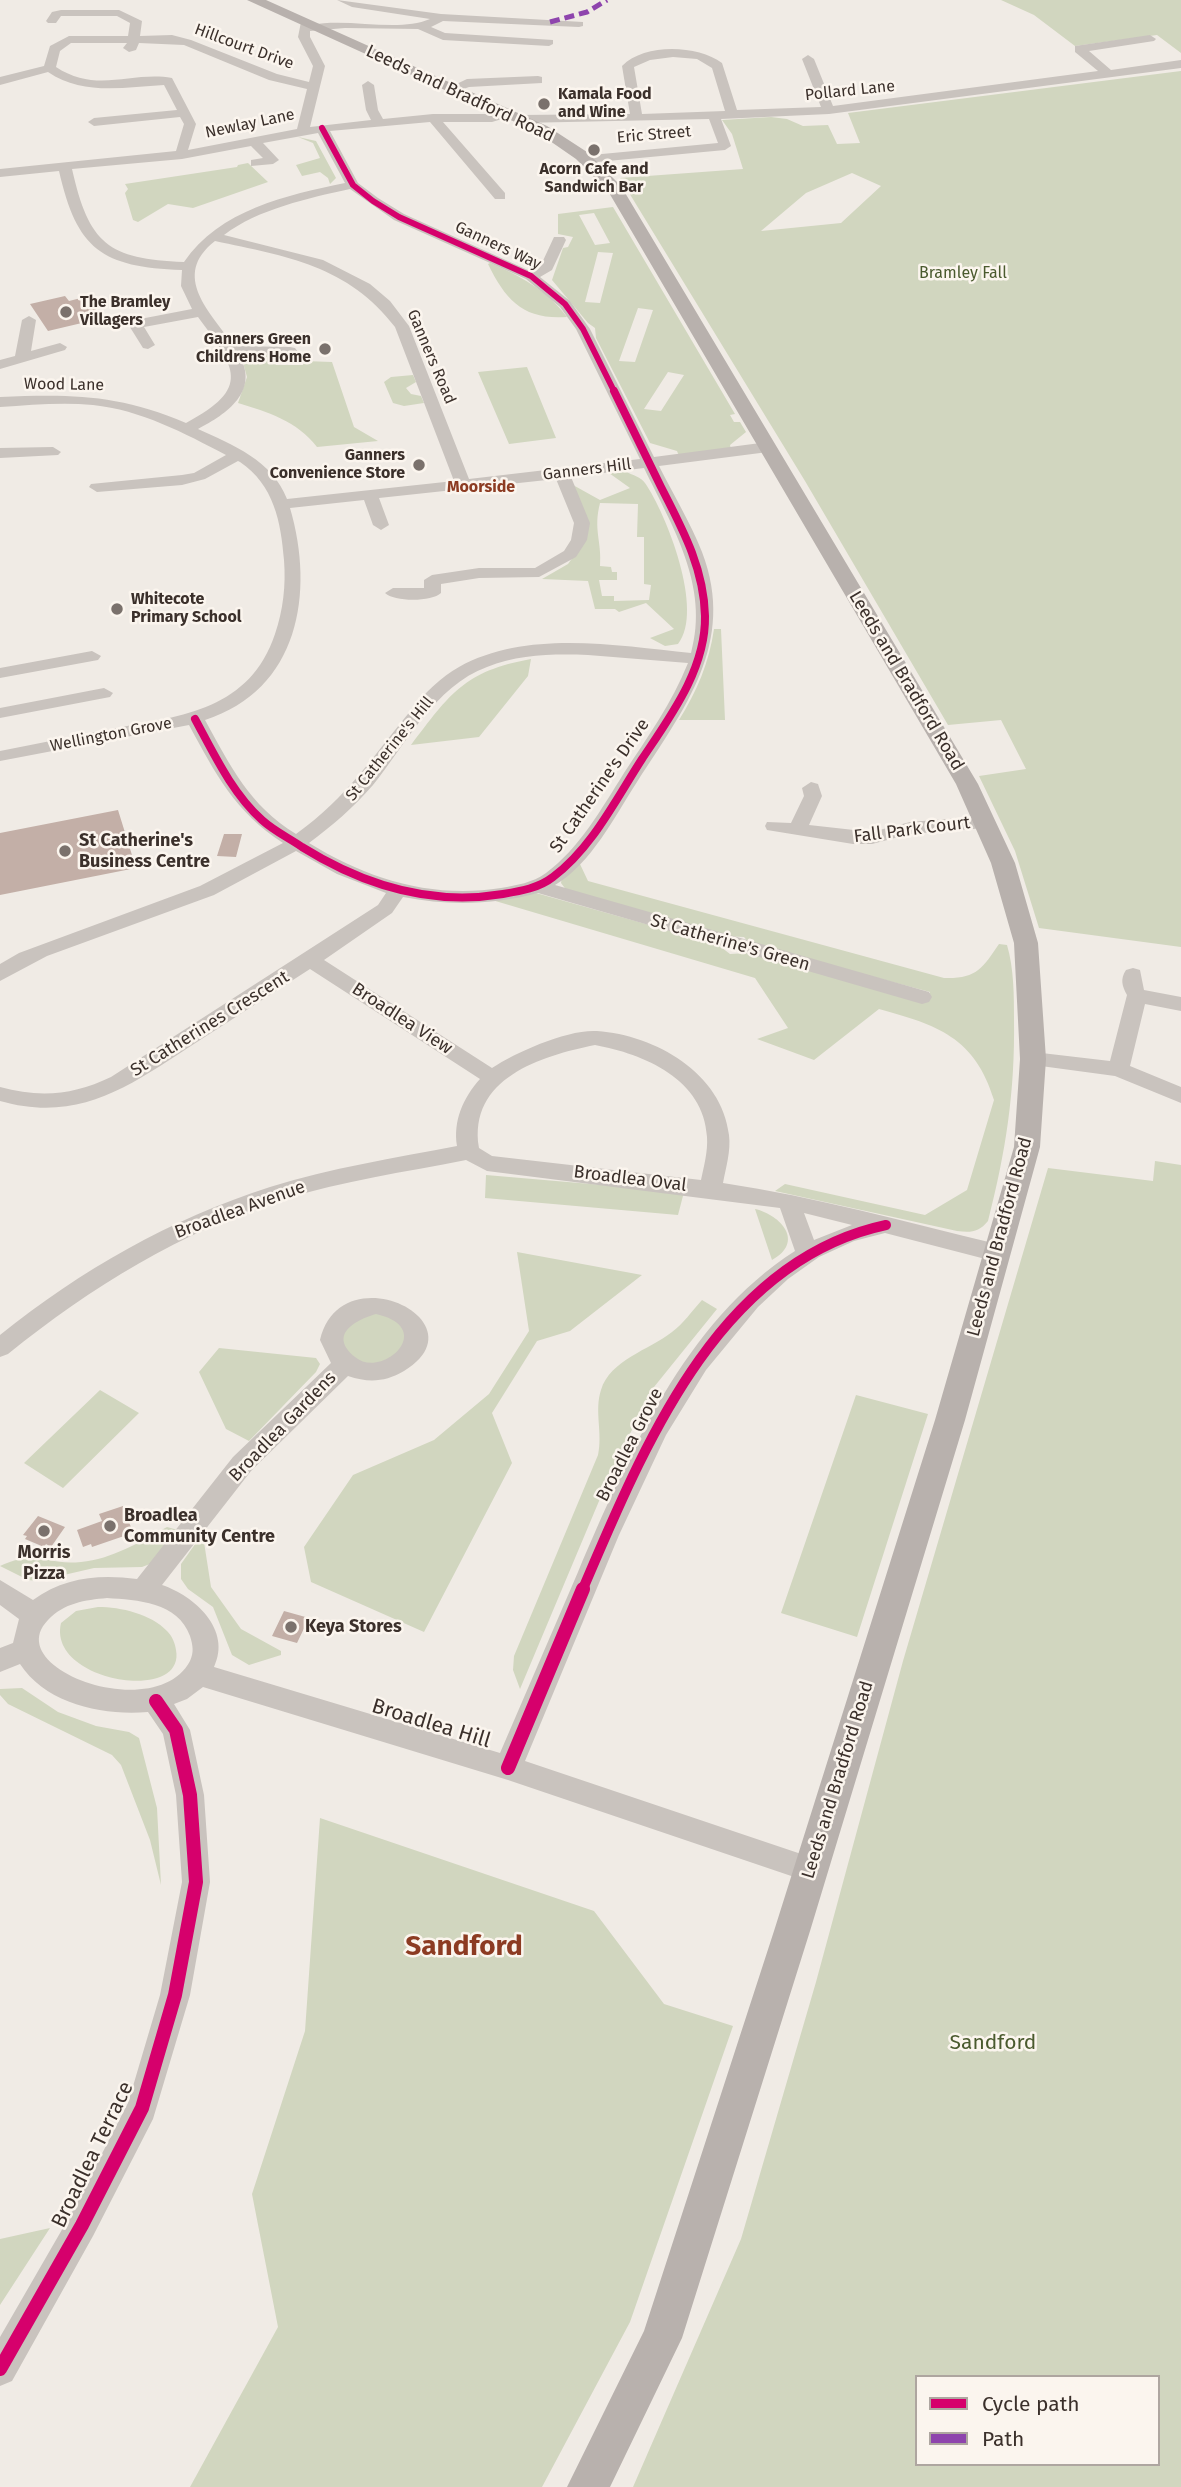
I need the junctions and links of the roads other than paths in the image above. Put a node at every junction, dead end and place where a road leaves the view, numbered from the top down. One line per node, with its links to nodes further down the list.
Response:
1 (254, 0): 6 (main road, Leeds and Bradford Road)
2 (343, 0): 3 (street)
3 (441, 17): 5 (street); 7 (street)
4 (52, 21): 10 (street)
5 (579, 24)
6 (310, 26): 7 (street); 19 (street); 20 (main road, Leeds and Bradford Road)
7 (420, 26): 9 (street)
8 (1150, 39): 15 (street)
9 (550, 42)
10 (129, 45): 11 (street); 14 (street, Hillcourt Drive); 19 (street, Hillcourt Drive)
11 (161, 50)
12 (808, 59): 21 (street)
13 (1181, 64): 15 (street, Pollard Lane)
14 (50, 68): 17 (street); 22 (street)
15 (1110, 75): 21 (street, Pollard Lane)
16 (538, 80): 20 (street)
17 (0, 81)
18 (368, 85): 29 (street)
19 (314, 87): 31 (street)
20 (452, 89): 24 (main road, Leeds and Bradford Road)
21 (829, 110): 23 (street, Pollard Lane)
22 (186, 113): 28 (street); 33 (street)
23 (732, 115): 25 (street, Pollard Lane); 27 (street)
24 (514, 116): 26 (street, Newlay Lane); 27 (street, Pollard Lane); 34 (main road, Leeds and Bradford Road)
25 (715, 116): 27 (street, Pollard Lane); 34 (street, Eric Street)
26 (433, 118): 29 (street, Newlay Lane); 39 (street)
27 (635, 118)
28 (94, 122)
29 (379, 124): 30 (street, Newlay Lane)
30 (322, 128): 31 (street, Newlay Lane); 38 (street, Ganners Way)
31 (303, 130): 32 (street, Newlay Lane)
32 (253, 141): 33 (street, Newlay Lane); 35 (street)
33 (182, 155): 36 (street, Newlay Lane)
34 (586, 159): 55 (main road, Leeds and Bradford Road)
35 (256, 163)
36 (65, 167): 37 (street, Newlay Lane); 42 (street)
37 (0, 173)
38 (353, 185): 40 (street); 43 (street, Ganners Way)
39 (500, 197)
40 (214, 237): 42 (street); 63 (street, Ganners Road)
41 (559, 240): 43 (street)
42 (188, 266): 44 (street)
43 (531, 276): 59 (street, Ganners Way)
44 (202, 312): 46 (street); 48 (street)
45 (29, 320): 50 (street)
46 (148, 345)
47 (60, 347): 50 (street)
48 (229, 350): 49 (street); 54 (street)
49 (294, 356)
50 (22, 358): 51 (street)
51 (0, 365)
52 (0, 402): 53 (street, Wood Lane)
53 (128, 407): 54 (street, Wellington Grove)
54 (186, 429): 58 (street, Wellington Grove)
55 (768, 447): 59 (street, Ganners Hill); 77 (main road, Leeds and Bradford Road)
56 (53, 452): 57 (street)
57 (0, 453)
58 (237, 455): 62 (street); 66 (street, Wellington Grove)
59 (649, 462): 61 (street, Ganners Hill); 70 (street, St Catherine's Drive)
60 (148, 467): 62 (street)
61 (562, 474): 63 (street, Ganners Hill); 68 (street)
62 (160, 482): 64 (street)
63 (463, 483): 65 (street, Ganners Hill)
64 (97, 488)
65 (370, 494): 66 (street, Ganners Hill); 67 (street)
66 (281, 505): 74 (street, Wellington Grove)
67 (381, 525)
68 (393, 593)
69 (92, 656): 71 (street)
70 (696, 659): 80 (street, St Catherine's Hill); 81 (street, St Catherine's Drive)
71 (0, 673)
72 (104, 693): 73 (street)
73 (0, 713)
74 (195, 719): 75 (street, Wellington Grove); 80 (street, St Catherine's Drive)
75 (0, 756)
76 (811, 788): 79 (street)
77 (985, 822): 79 (street, Fall Park Court); 87 (main road, Leeds and Bradford Road)
78 (774, 826): 79 (street, Fall Park Court)
79 (797, 830)
80 (296, 843): 82 (street, St Catherine's Drive); 84 (street)
81 (540, 886): 82 (street, St Catherine's Drive); 85 (street, St Catherine's Green)
82 (398, 890): 83 (street, St Catherines Crescent)
83 (310, 960): 89 (street, Broadlea View); 90 (street, St Catherines Crescent)
84 (0, 974)
85 (922, 997)
86 (1181, 1004): 88 (street)
87 (1033, 1059): 88 (street); 97 (main road, Leeds and Bradford Road)
88 (1119, 1069): 91 (street)
89 (493, 1078): 92 (street, Broadlea Oval); 93 (street, Broadlea Oval)
90 (0, 1094)
91 (1181, 1096)
92 (469, 1152): 93 (street, Broadlea Oval); 98 (street, Broadlea Avenue)
93 (711, 1189): 94 (street, Broadlea Grove)
94 (789, 1201): 95 (street, Broadlea Grove); 96 (street)
95 (886, 1225): 96 (street, Broadlea Grove); 97 (street, Broadlea Grove)
96 (807, 1252): 107 (street, Broadlea Grove)
97 (998, 1253): 108 (main road, Leeds and Bradford Road)
98 (0, 1348)
99 (344, 1365): 100 (street, Broadlea Gardens)
100 (144, 1589): 102 (street); 105 (street)
101 (0, 1591): 102 (street)
102 (34, 1615): 103 (street)
103 (27, 1649): 104 (street); 106 (street)
104 (0, 1660)
105 (200, 1674): 106 (street); 107 (street, Broadlea Hill)
106 (156, 1701): 109 (street, Broadlea Terrace)
107 (508, 1768): 108 (street, Broadlea Hill)
108 (808, 1869): 110 (main road, Leeds and Bradford Road)
109 (0, 2369)
110 (588, 2487)

